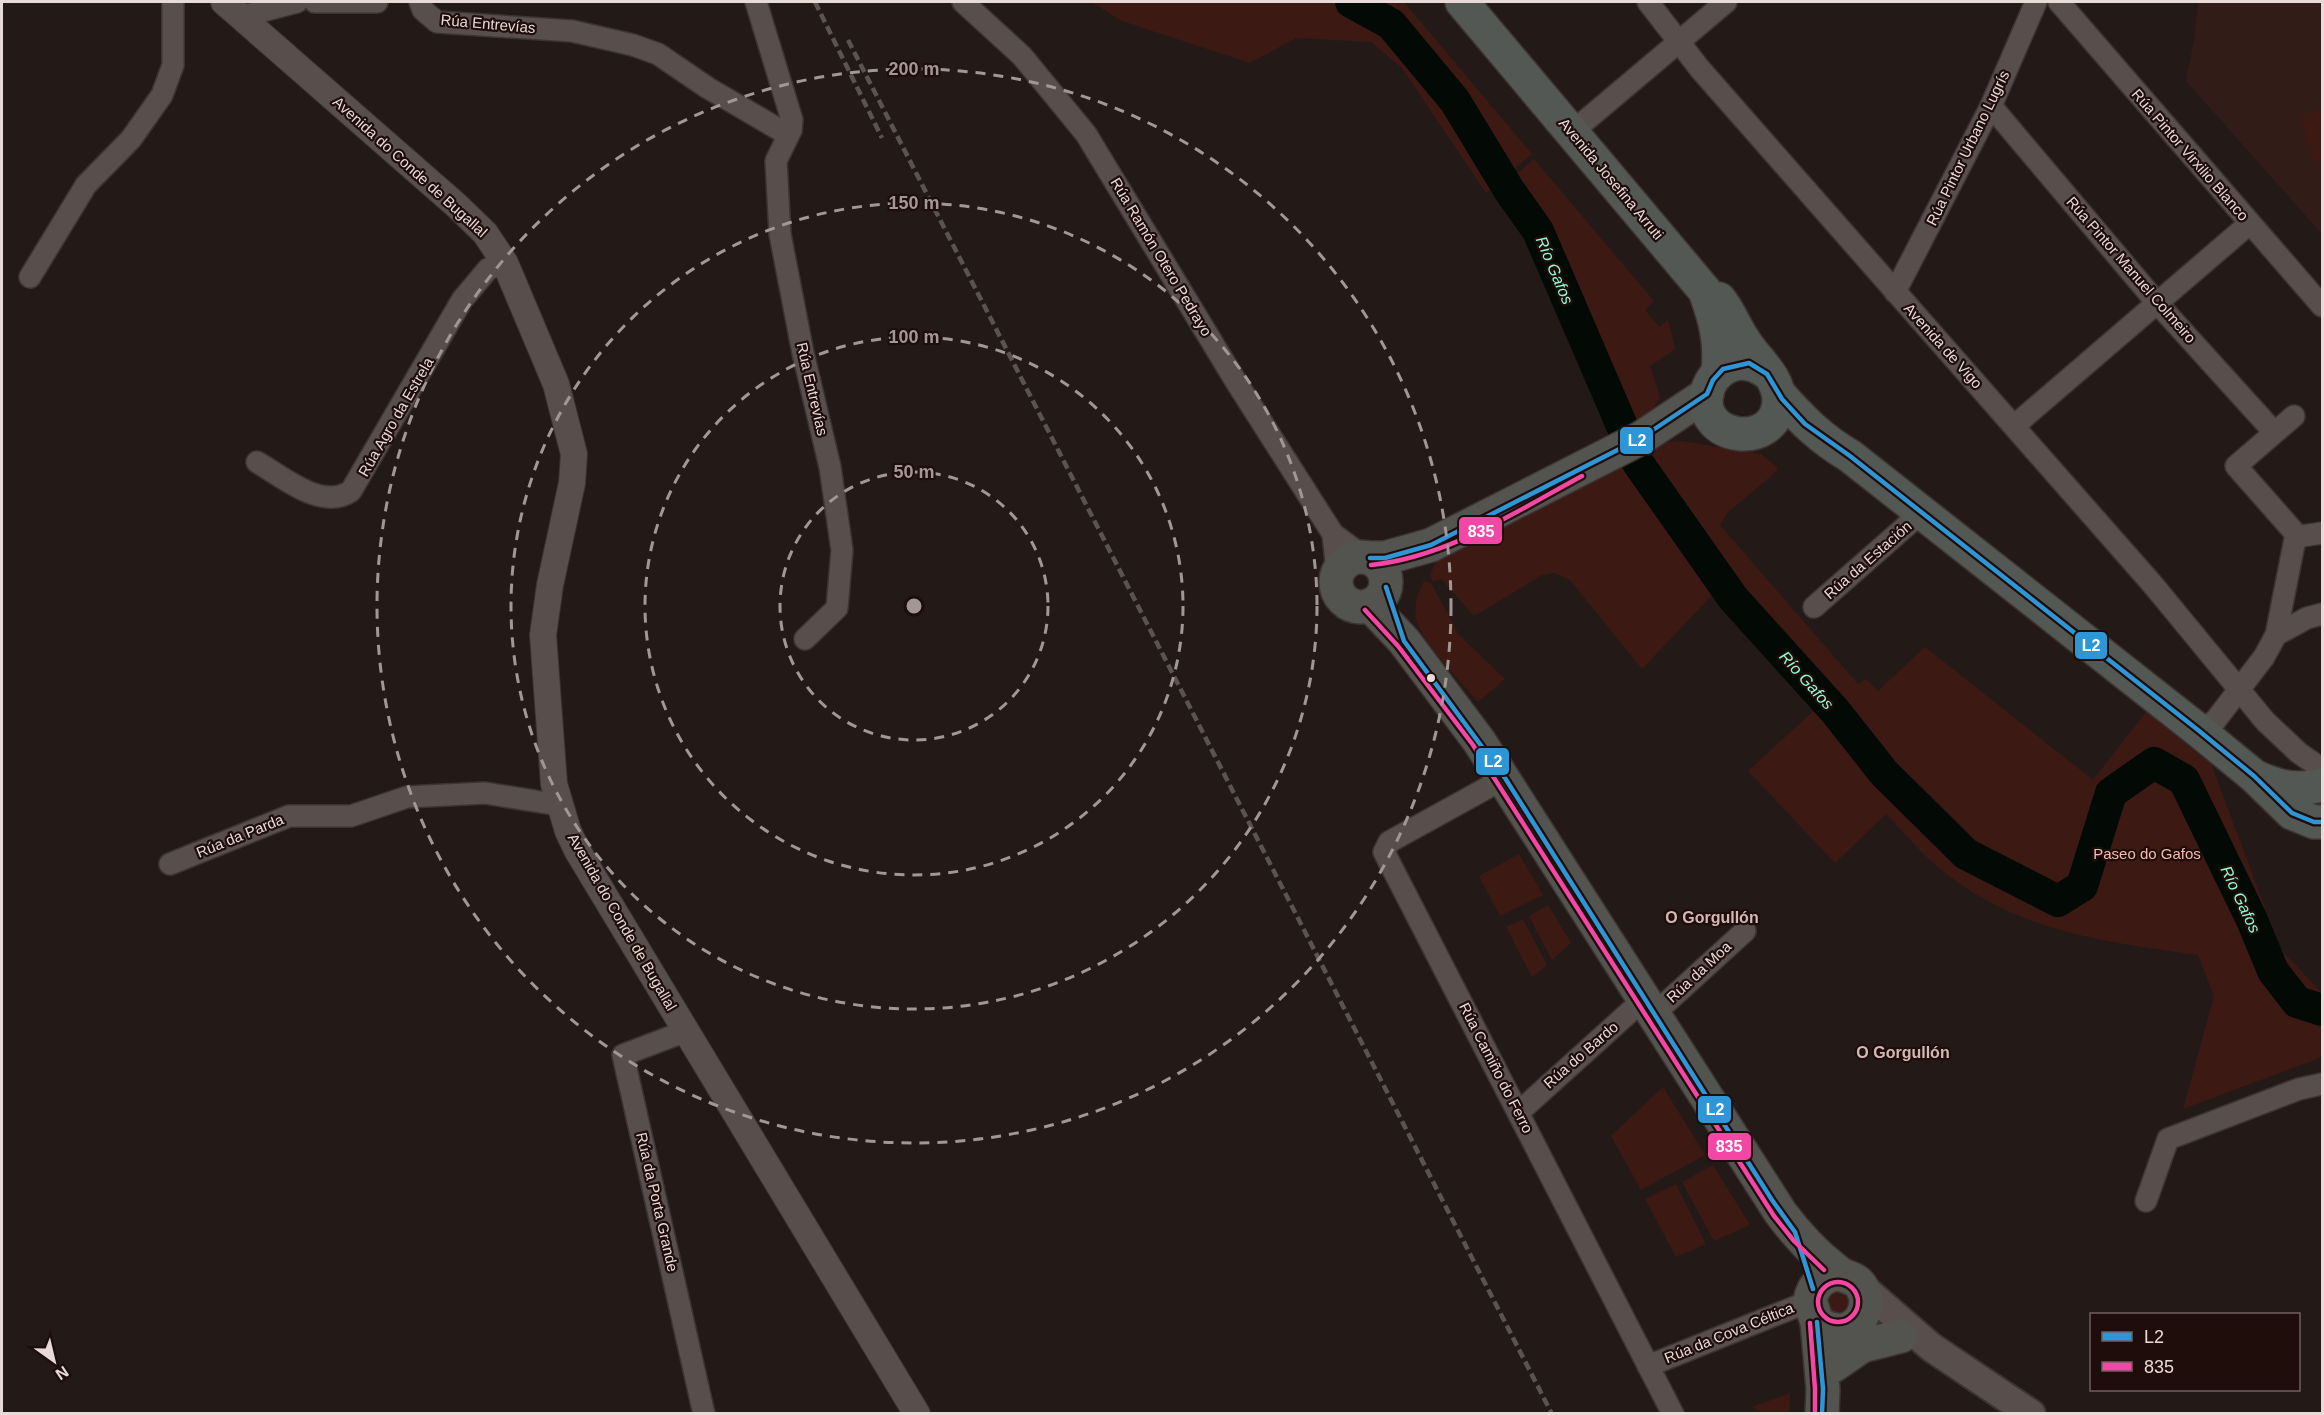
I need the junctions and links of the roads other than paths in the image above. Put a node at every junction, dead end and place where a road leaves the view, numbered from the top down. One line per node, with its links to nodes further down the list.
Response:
1 (173, 2): 22 (street)
2 (297, 2): 14 (street)
3 (315, 2): 4 (street)
4 (377, 2)
5 (420, 2): 18 (street, Rúa Entrevías)
6 (756, 2): 18 (street)
7 (963, 2): 38 (street, Rúa Ramón Otero Pedrayo)
8 (1462, 2): 19 (highway, Avenida Josefina Arruti)
9 (1648, 2): 15 (street, Avenida de Vigo)
10 (1726, 2): 15 (street)
11 (2036, 2): 17 (street, Rúa Pintor Urbano Lugrís)
12 (2059, 2): 20 (street, Rúa Pintor Virxilio Blanco)
13 (235, 8): 14 (street); 16 (street, Avenida do Conde de Bugallal)
14 (276, 8): 16 (street)
15 (1680, 41): 19 (street); 24 (street, Avenida de Vigo)
16 (269, 43): 21 (street, Avenida do Conde de Bugallal)
17 (1991, 106): 24 (street, Rúa Pintor Urbano Lugrís); 25 (street, Rúa Pintor Manuel Colmeiro)
18 (791, 130): 44 (street, Rúa Entrevías)
19 (1572, 132): 23 (highway, Avenida Josefina Arruti)
20 (2249, 224): 25 (street); 26 (street, Rúa Pintor Virxilio Blanco)
21 (505, 263): 35 (street, Rúa Agro da Estrela); 51 (street, Avenida do Conde de Bugallal)
22 (30, 277)
23 (1705, 291): 27 (highway, Avenida Josefina Arruti); 28 (highway, Rúa da Estación)
24 (1895, 292): 30 (street, Avenida de Vigo)
25 (2158, 304): 30 (street); 32 (street, Rúa Pintor Manuel Colmeiro)
26 (2322, 306)
27 (1712, 383): 28 (highway); 31 (highway); 33 (main road, Rúa da Estación)
28 (1774, 384): 31 (highway); 34 (highway, Rúa da Estación)
29 (2294, 416): 32 (street)
30 (2014, 426): 45 (street, Avenida de Vigo)
31 (1739, 432): 33 (main road, Rúa da Estación); 34 (highway, Rúa da Estación)
32 (2274, 432): 39 (street)
33 (1641, 438): 40 (main road, Rúa da Estación)
34 (1825, 442): 36 (highway, Rúa da Estación)
35 (257, 462)
36 (1922, 513): 41 (street, Rúa da Estación); 46 (highway, Rúa da Estación)
37 (2322, 533): 39 (street)
38 (1333, 534): 40 (street, Rúa Ramón Otero Pedrayo); 40 (street, Rúa Ramón Otero Pedrayo)
39 (2295, 537): 43 (street)
40 (1369, 577): 49 (main road)
41 (1814, 607)
42 (2322, 614): 43 (street)
43 (2276, 635): 45 (street)
44 (805, 639)
45 (2239, 690): 46 (street); 47 (street, Avenida de Vigo)
46 (2207, 730): 48 (highway, Rúa da Estación)
47 (2322, 769)
48 (2254, 776): 50 (highway); 52 (highway)
49 (1505, 778): 55 (main road); 58 (street, Rúa Camiño do Ferro)
50 (2322, 785)
51 (559, 805): 53 (street, Rúa da Parda); 56 (street, Avenida do Conde de Bugallal)
52 (2322, 822)
53 (170, 864)
54 (1745, 930): 55 (street, Rúa da Moa)
55 (1649, 1007): 58 (street, Rúa do Bardo); 60 (main road)
56 (686, 1031): 64 (street, Avenida do Conde de Bugallal); 65 (street, Rúa da Porta Grande)
57 (2322, 1084): 59 (street)
58 (1519, 1112): 62 (street, Rúa Camiño do Ferro)
59 (2146, 1201)
60 (1835, 1303): 61 (main road); 62 (street, Rúa da Cova Céltica); 63 (main road)
61 (1916, 1341): 63 (main road); 67 (main road)
62 (1648, 1366): 66 (street, Rúa Camiño do Ferro)
63 (1826, 1389)
64 (909, 1410)
65 (705, 1413)
66 (1673, 1413)
67 (2031, 1413)

